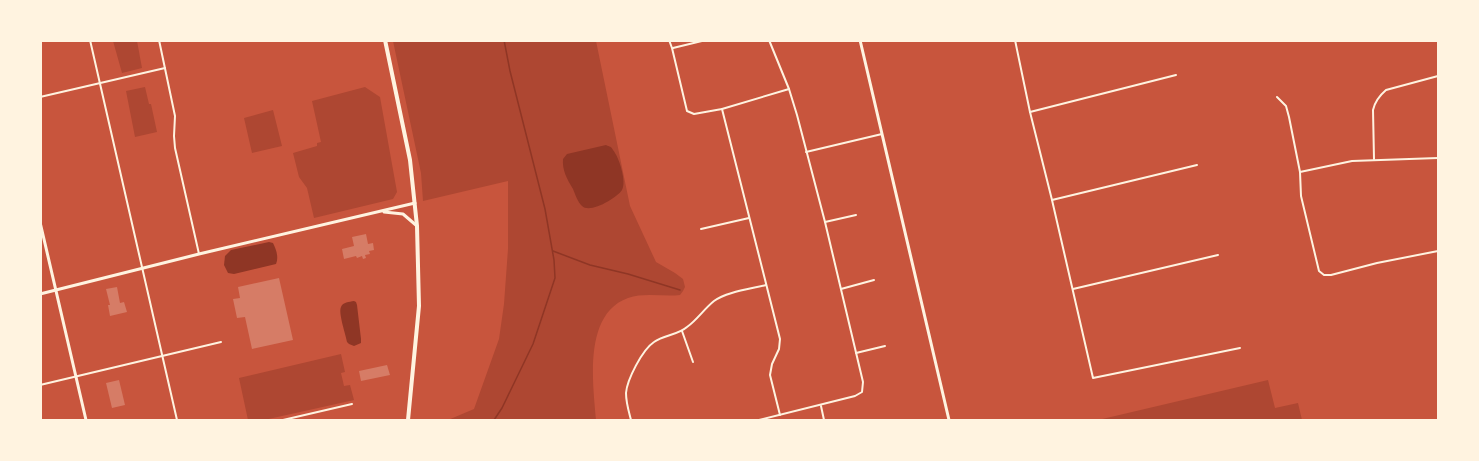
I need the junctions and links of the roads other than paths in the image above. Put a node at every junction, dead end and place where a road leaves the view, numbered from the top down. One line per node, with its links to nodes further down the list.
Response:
1 (90, 40): 13 (street)
2 (159, 40): 10 (street)
3 (385, 40): 26 (main road)
4 (669, 40): 9 (street)
5 (706, 40): 9 (street)
6 (769, 40): 14 (street)
7 (860, 40): 19 (street)
8 (1015, 40): 18 (street)
9 (672, 48): 17 (street)
10 (165, 68): 13 (street); 35 (street)
11 (1176, 75): 18 (street)
12 (1438, 76): 22 (street)
13 (99, 83): 15 (street); 37 (street)
14 (789, 89): 17 (street); 20 (street)
15 (40, 97)
16 (1277, 97): 24 (street)
17 (722, 109): 29 (street)
18 (1029, 112): 25 (street)
19 (882, 134): 20 (street); 63 (street)
20 (806, 152): 31 (street)
21 (1438, 158): 22 (street)
22 (1374, 159): 24 (street)
23 (1197, 165): 25 (street)
24 (1300, 172): 34 (street)
25 (1052, 200): 41 (street)
26 (415, 203): 27 (street); 32 (main road)
27 (379, 212): 32 (street); 35 (street)
28 (856, 215): 31 (street)
29 (749, 218): 33 (street); 39 (street)
30 (40, 222): 42 (street)
31 (825, 222): 40 (street)
32 (417, 226): 59 (main road)
33 (702, 229)
34 (1438, 251)
35 (199, 254): 37 (street)
36 (1218, 255): 41 (street)
37 (142, 269): 42 (street); 49 (street)
38 (874, 280): 40 (street)
39 (766, 285): 44 (street); 55 (street)
40 (841, 289): 48 (street)
41 (1073, 289): 47 (street)
42 (56, 290): 43 (street); 51 (street)
43 (40, 294)
44 (682, 331): 50 (street); 60 (street)
45 (221, 342): 49 (street)
46 (885, 346): 48 (street)
47 (1240, 348)
48 (856, 353): 54 (street)
49 (162, 355): 51 (street); 57 (street)
50 (693, 362)
51 (76, 376): 52 (street); 56 (street)
52 (40, 385)
53 (352, 404): 58 (street)
54 (821, 406): 55 (street); 62 (street)
55 (780, 416): 61 (street)
56 (86, 420)
57 (177, 420)
58 (283, 420)
59 (408, 420)
60 (631, 420)
61 (759, 420)
62 (824, 420)
63 (949, 420)

